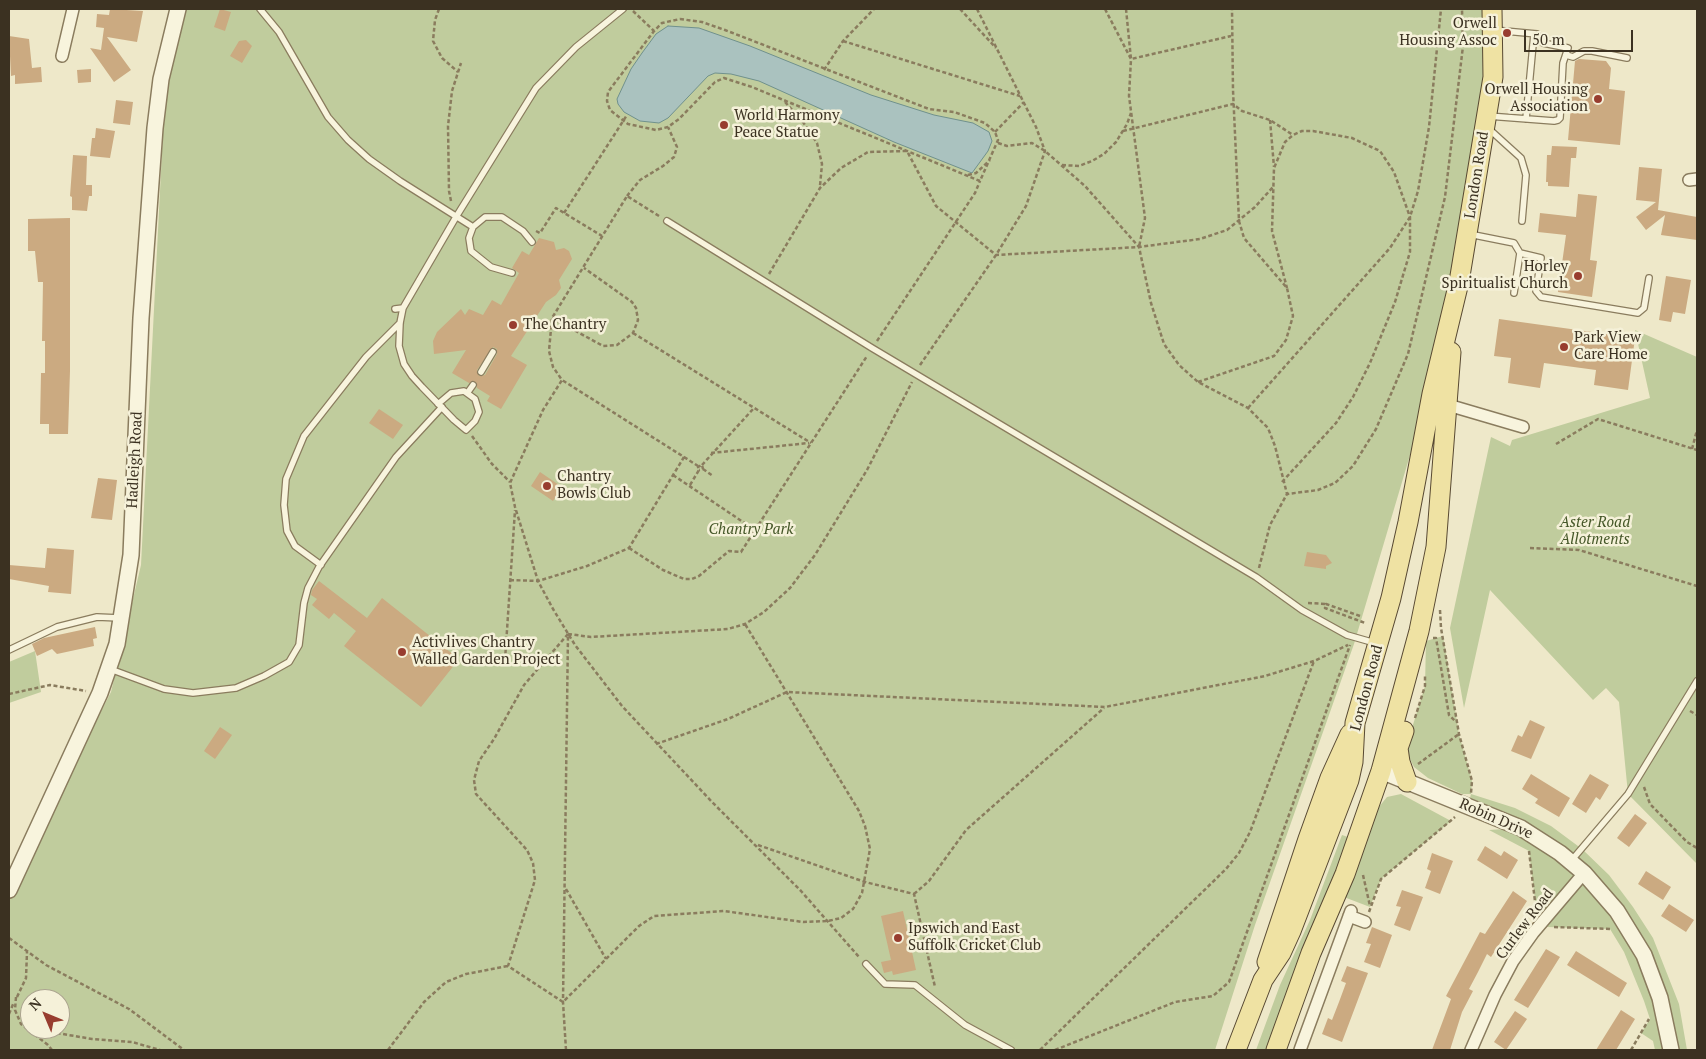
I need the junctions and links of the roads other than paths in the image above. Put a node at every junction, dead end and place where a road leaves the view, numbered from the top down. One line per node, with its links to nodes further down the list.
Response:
1 (73, 9): 9 (street)
2 (178, 9): 35 (street, Hadleigh Road)
3 (260, 9): 13 (lane)
4 (623, 9): 13 (lane)
5 (1492, 9): 6 (main road, London Road)
6 (1492, 29): 7 (lane); 12 (main road, London Road)
7 (1534, 34): 8 (lane); 11 (lane)
8 (1566, 55): 10 (lane); 11 (lane)
9 (62, 56)
10 (1627, 58)
11 (1526, 119): 12 (lane)
12 (1486, 121): 15 (lane); 17 (main road, London Road)
13 (456, 217): 16 (lane); 23 (lane)
14 (667, 221): 37 (lane)
15 (1522, 221)
16 (473, 227): 18 (lane); 20 (lane)
17 (1467, 234): 19 (lane); 25 (main road, London Road)
18 (532, 242)
19 (1520, 253): 21 (lane); 22 (lane)
20 (512, 273)
21 (1649, 278)
22 (1514, 294)
23 (403, 308): 24 (lane); 26 (lane)
24 (396, 309)
25 (1453, 310): 31 (main road, London Road); 37 (main road, London Road)
26 (400, 322): 32 (lane); 34 (lane)
27 (493, 352): 28 (lane)
28 (481, 372)
29 (473, 385): 30 (lane)
30 (468, 392): 32 (lane); 32 (lane)
31 (1448, 405): 33 (street); 36 (main road, London Road)
32 (440, 406): 34 (lane)
33 (1522, 428)
34 (321, 565): 39 (lane)
35 (122, 618): 38 (lane); 39 (street, Hadleigh Road)
36 (1424, 638): 43 (main road, London Road); 44 (main road)
37 (1379, 644): 41 (main road, London Road)
38 (9, 650)
39 (110, 669): 47 (street, Hadleigh Road)
40 (1697, 681): 45 (lane)
41 (1355, 723): 42 (main road, London Road); 50 (main road)
42 (1353, 762): 43 (main road); 50 (main road, London Road)
43 (1381, 771): 44 (street, Robin Drive); 53 (main road, London Road)
44 (1407, 782): 45 (street, Robin Drive)
45 (1571, 862): 46 (street, Robin Drive)
46 (1584, 873): 55 (street, Curlew Road); 56 (street, Robin Drive)
47 (9, 890)
48 (1365, 922): 54 (street)
49 (866, 964): 51 (lane)
50 (1263, 980): 52 (main road, London Road)
51 (1010, 1050)
52 (1236, 1050)
53 (1276, 1050)
54 (1300, 1050)
55 (1471, 1050)
56 (1671, 1050)

